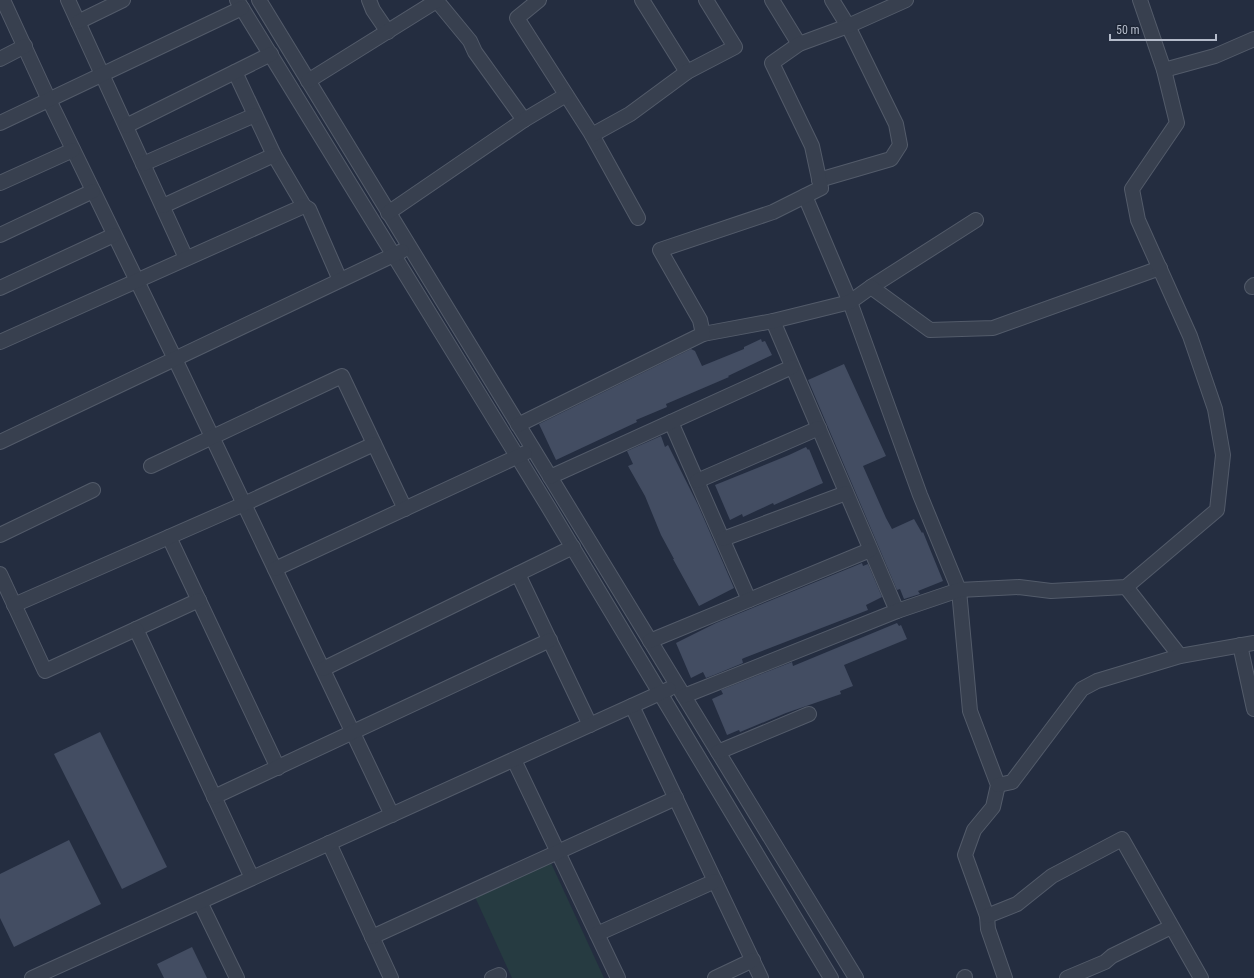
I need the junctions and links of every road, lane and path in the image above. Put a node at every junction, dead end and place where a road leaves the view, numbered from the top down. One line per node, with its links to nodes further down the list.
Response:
1 (3, 0): 20 (street)
2 (68, 0): 15 (street)
3 (123, 0): 15 (street)
4 (259, 0): 27 (street)
5 (369, 0): 17 (street)
6 (438, 0): 17 (street); 31 (street)
7 (539, 0): 28 (street)
8 (642, 0): 25 (street)
9 (706, 0): 25 (street)
10 (772, 0): 19 (street)
11 (832, 0): 16 (street)
12 (906, 0): 16 (street)
13 (1140, 0): 23 (street)
14 (240, 4): 21 (street); 26 (street)
15 (78, 22): 26 (street)
16 (848, 26): 19 (street); 38 (street)
17 (388, 32): 27 (street)
18 (1254, 40): 23 (street)
19 (799, 44): 38 (street)
20 (24, 46): 22 (street); 29 (street)
21 (271, 54): 24 (street); 50 (street)
22 (0, 59)
23 (1164, 70): 52 (street)
24 (235, 72): 30 (street); 33 (street)
25 (687, 72): 34 (street)
26 (102, 74): 29 (street); 33 (street)
27 (308, 81): 44 (street)
28 (566, 95): 31 (street); 34 (street)
29 (49, 100): 32 (street); 35 (street)
30 (255, 115): 36 (street); 37 (street)
31 (524, 120): 44 (street)
32 (0, 123)
33 (126, 126): 37 (street)
34 (592, 134): 45 (street)
35 (73, 150): 39 (street); 40 (street)
36 (274, 155): 42 (street); 43 (street)
37 (143, 164): 42 (street)
38 (819, 180): 41 (street)
39 (0, 183)
40 (93, 191): 47 (street); 48 (street)
41 (805, 196): 57 (street); 59 (street)
42 (162, 206): 51 (street)
43 (304, 206): 51 (street); 54 (street)
44 (388, 213): 49 (street)
45 (638, 218)
46 (976, 220): 55 (street)
47 (114, 234): 53 (street); 56 (street)
48 (0, 235)
49 (409, 247): 50 (street); 64 (street)
50 (394, 255): 54 (street); 70 (street)
51 (186, 258): 53 (street)
52 (1160, 268): 55 (street); 86 (street)
53 (136, 280): 60 (street); 61 (street)
54 (340, 280): 61 (street)
55 (870, 287): 57 (street)
56 (0, 288)
57 (850, 302): 58 (street); 87 (street)
58 (773, 321): 59 (street); 62 (street)
59 (703, 334): 64 (street)
60 (0, 342)
61 (175, 359): 66 (street); 67 (street)
62 (792, 367): 63 (street); 65 (street)
63 (671, 422): 72 (street); 73 (street)
64 (518, 425): 69 (street)
65 (819, 428): 73 (street); 75 (street)
66 (212, 437): 68 (street); 71 (street); 76 (street)
67 (1, 440)
68 (374, 444): 76 (street); 77 (street)
69 (533, 449): 70 (street); 72 (street)
70 (518, 456): 77 (street); 81 (street)
71 (151, 466)
72 (550, 477): 94 (street)
73 (697, 481): 80 (street)
74 (93, 490): 78 (street)
75 (846, 493): 80 (street); 82 (street)
76 (244, 504): 79 (street); 83 (street)
77 (405, 509): 83 (street)
78 (0, 535)
79 (169, 537): 88 (street); 90 (street)
80 (723, 539): 89 (street)
81 (573, 547): 85 (street); 100 (street)
82 (870, 550): 89 (street); 91 (street)
83 (275, 569): 98 (street)
84 (0, 574): 90 (street)
85 (518, 574): 93 (street); 98 (street)
86 (1126, 588): 87 (street); 97 (street)
87 (959, 590): 91 (street); 109 (street)
88 (199, 600): 92 (street); 108 (street)
89 (749, 600): 94 (street)
90 (14, 605): 92 (street)
91 (897, 611): 99 (street)
92 (136, 629): 110 (street)
93 (550, 640): 104 (street); 105 (street)
94 (650, 641): 99 (street)
95 (1254, 643): 96 (street)
96 (1240, 645): 97 (street); 102 (street)
97 (1180, 656): 109 (street)
98 (322, 670): 105 (street)
99 (680, 691): 100 (street); 106 (street)
100 (661, 693): 101 (street); 129 (street)
101 (632, 706): 104 (street); 111 (street)
102 (1254, 709)
103 (809, 714): 106 (street)
104 (590, 725): 107 (street)
105 (352, 732): 108 (street); 112 (street)
106 (718, 752): 130 (street)
107 (514, 760): 112 (street); 114 (street)
108 (278, 768): 110 (street)
109 (998, 784): 118 (street)
110 (214, 798): 115 (street)
111 (676, 798): 114 (street); 116 (street)
112 (392, 815): 113 (street)
113 (329, 844): 115 (street); 121 (street)
114 (558, 852): 120 (street); 121 (street)
115 (252, 878): 117 (street)
116 (715, 881): 120 (street); 122 (street)
117 (200, 902): 123 (street); 124 (street)
118 (987, 916): 119 (street); 131 (street)
119 (1171, 927): 132 (street); 133 (street)
120 (597, 934): 126 (street)
121 (372, 937): 125 (street)
122 (753, 960): 127 (street); 128 (street)
123 (32, 978)
124 (236, 978)
125 (391, 978)
126 (618, 978)
127 (716, 978)
128 (761, 978)
129 (831, 978)
130 (856, 978)
131 (1005, 978)
132 (1067, 978)
133 (1201, 978)

